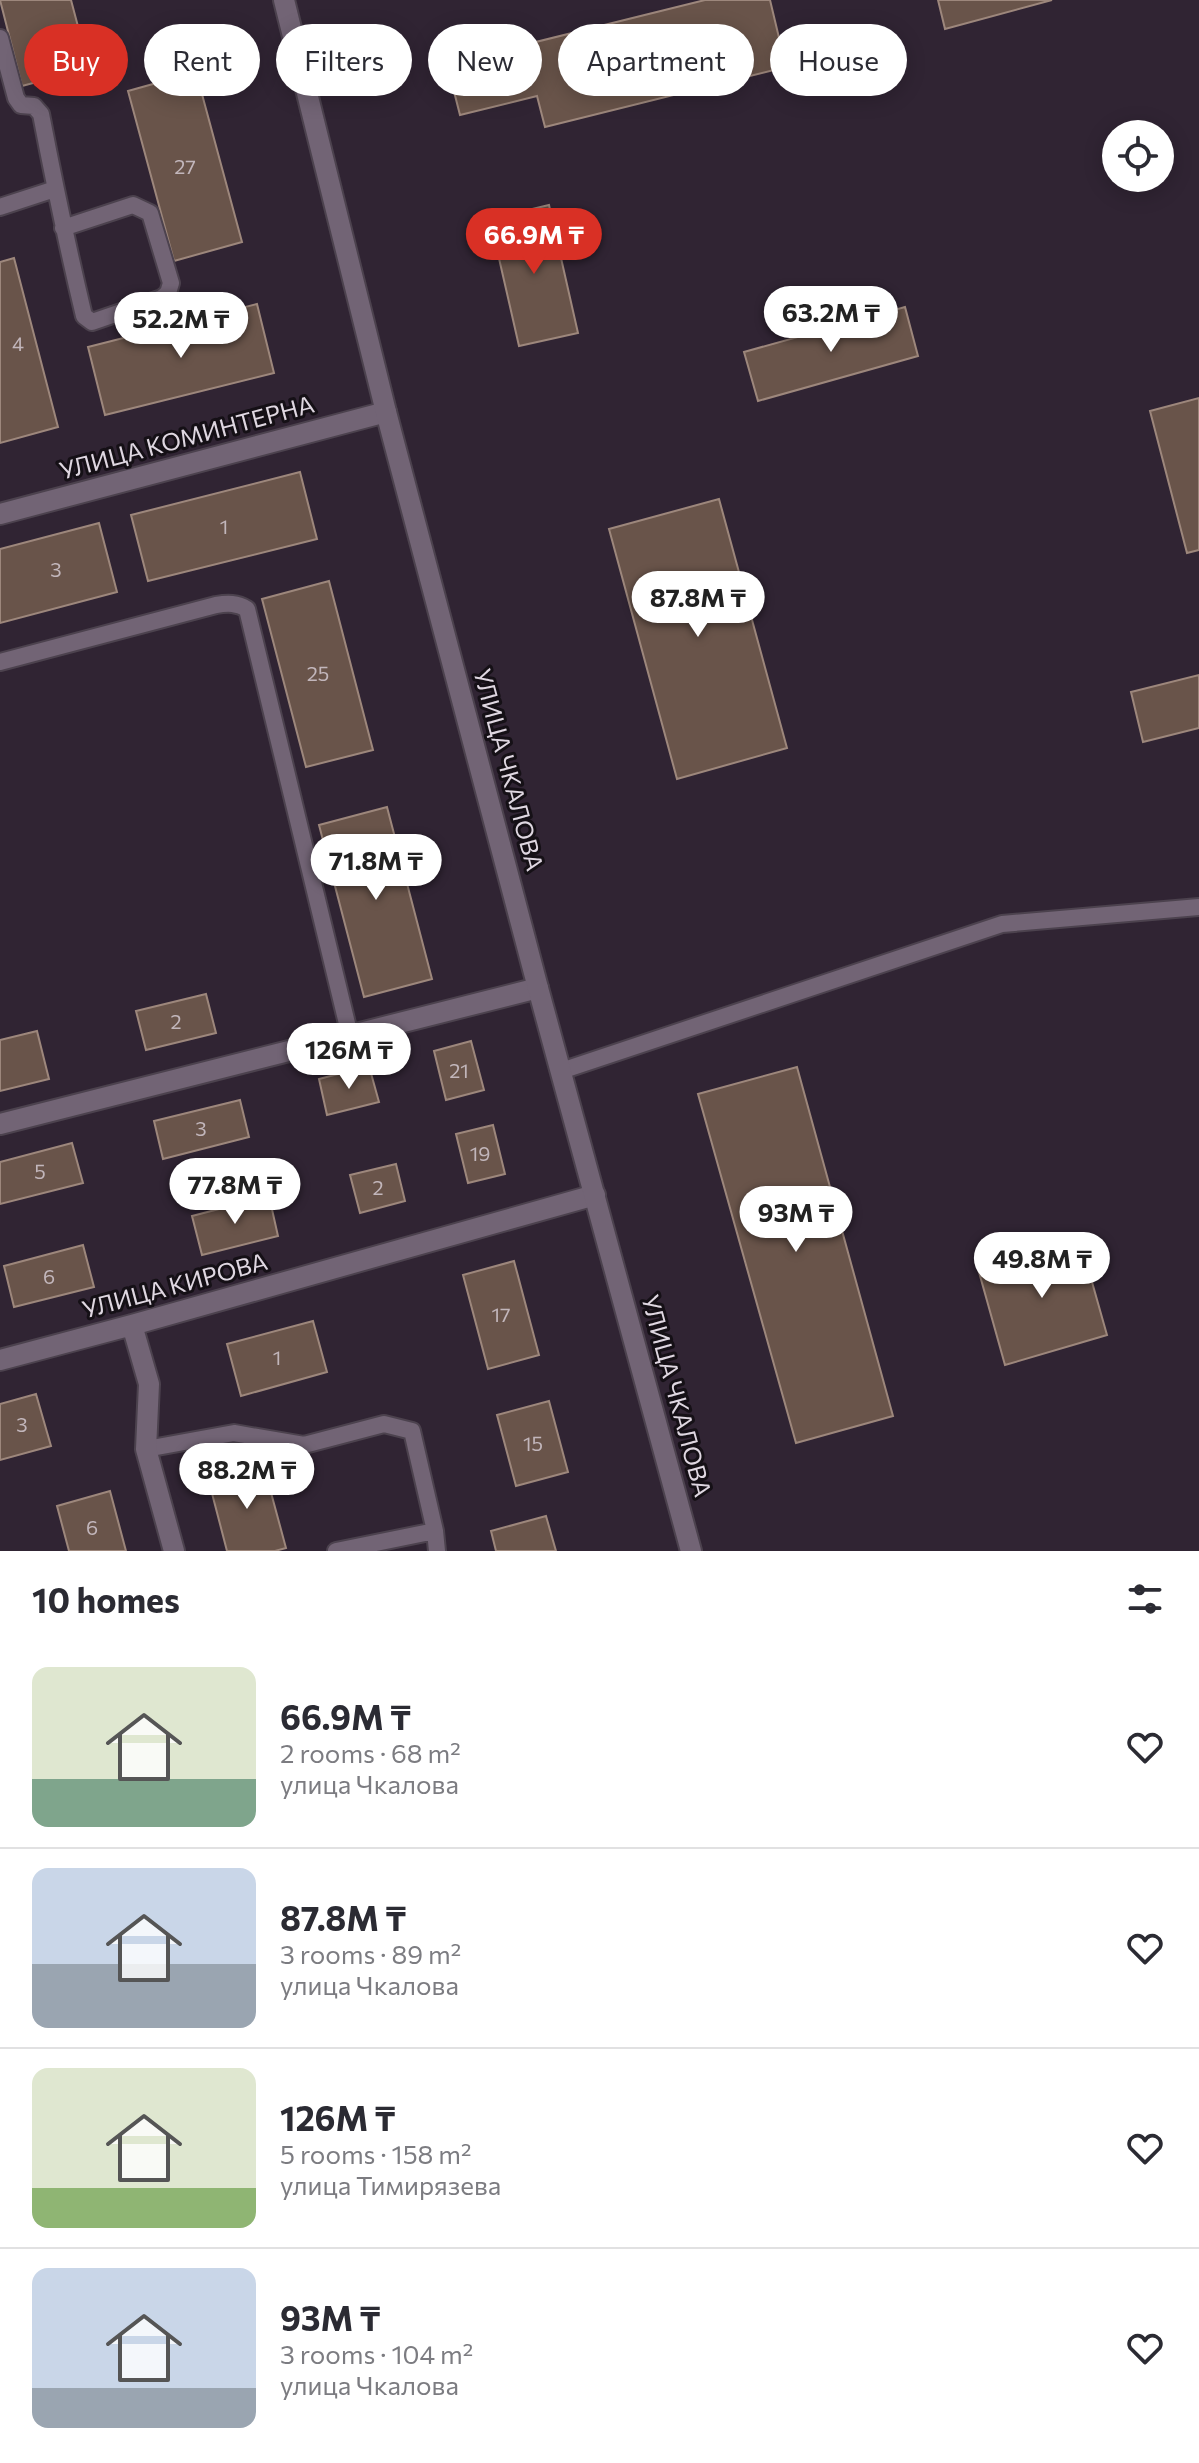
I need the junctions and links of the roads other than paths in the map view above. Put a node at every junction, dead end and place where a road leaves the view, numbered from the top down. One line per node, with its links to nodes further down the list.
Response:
1 (284, 0): 6 (street, УЛИЦА ЧКАЛОВА)
2 (0, 38): 3 (lane)
3 (55, 189): 4 (lane); 5 (lane)
4 (0, 207)
5 (63, 228): 5 (lane)
6 (386, 412): 7 (street, УЛИЦА КОМИНТЕРНА); 10 (street, УЛИЦА ЧКАЛОВА)
7 (0, 514)
8 (0, 662): 11 (lane)
9 (1199, 907): 12 (lane)
10 (538, 988): 11 (street); 12 (street, УЛИЦА ЧКАЛОВА)
11 (350, 1036): 13 (street)
12 (561, 1071): 14 (street, УЛИЦА ЧКАЛОВА)
13 (0, 1124)
14 (595, 1195): 15 (street, УЛИЦА КИРОВА); 22 (street, УЛИЦА ЧКАЛОВА)
15 (132, 1325): 16 (street, УЛИЦА КИРОВА); 17 (street)
16 (0, 1360)
17 (146, 1449): 18 (lane); 19 (street)
18 (435, 1531): 20 (lane); 21 (lane)
19 (174, 1551)
20 (336, 1551)
21 (437, 1551)
22 (691, 1551)

